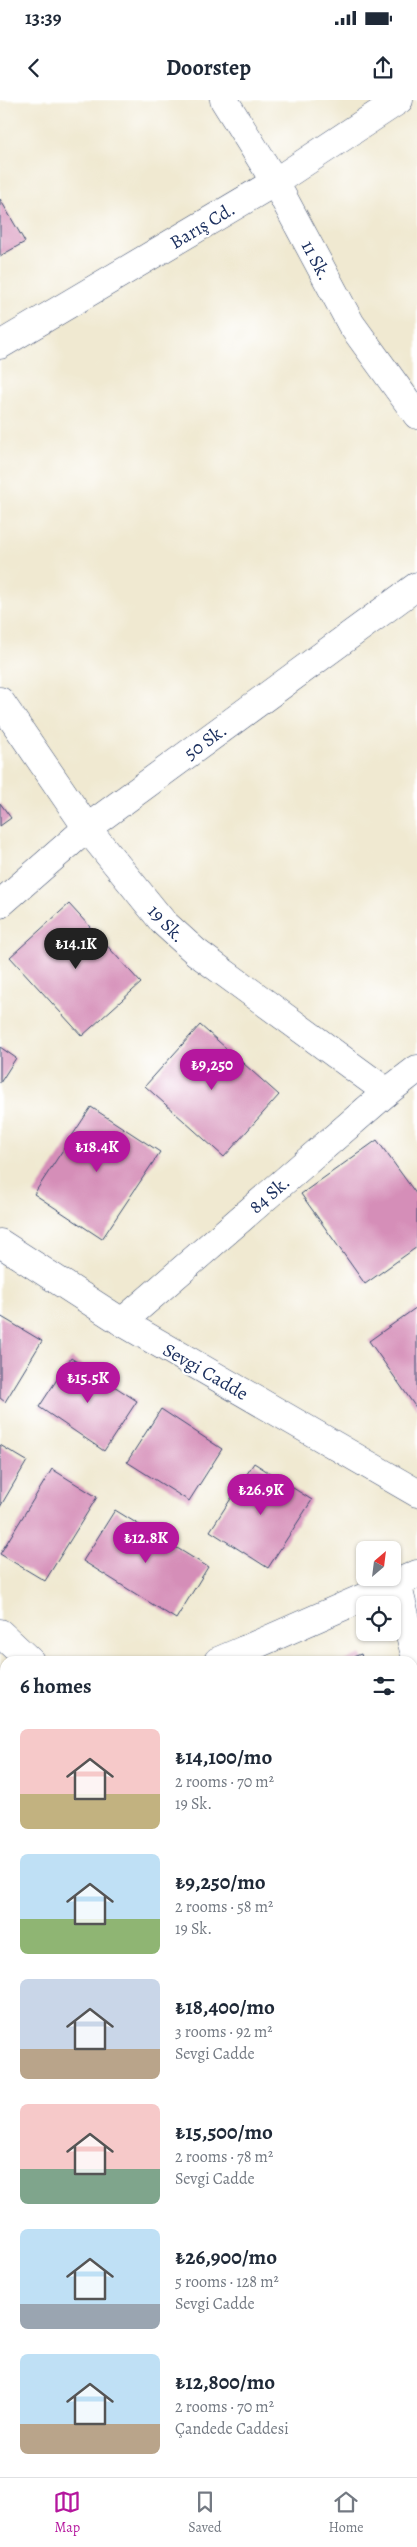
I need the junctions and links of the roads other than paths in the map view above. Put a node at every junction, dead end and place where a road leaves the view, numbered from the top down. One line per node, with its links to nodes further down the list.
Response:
1 (224, 100): 3 (street, 11 Sk.)
2 (400, 100): 3 (street, Barış Cd.)
3 (275, 182): 4 (street, Barış Cd.); 5 (street, 11 Sk.)
4 (0, 345)
5 (417, 415)
6 (417, 586): 8 (street, 50 Sk.)
7 (0, 701): 8 (street, 19 Sk.)
8 (87, 828): 9 (street, 50 Sk.); 11 (street, 19 Sk.)
9 (0, 904)
10 (417, 1069): 11 (street, 84 Sk.)
11 (387, 1092): 13 (street, 84 Sk.)
12 (0, 1242): 13 (street, Sevgi Cadde)
13 (122, 1322): 14 (street, Sevgi Cadde)
14 (417, 1493)
15 (407, 1579): 18 (street); 19 (street)
16 (0, 1633): 17 (street)
17 (25, 1656)
18 (230, 1656)
19 (416, 1656)

